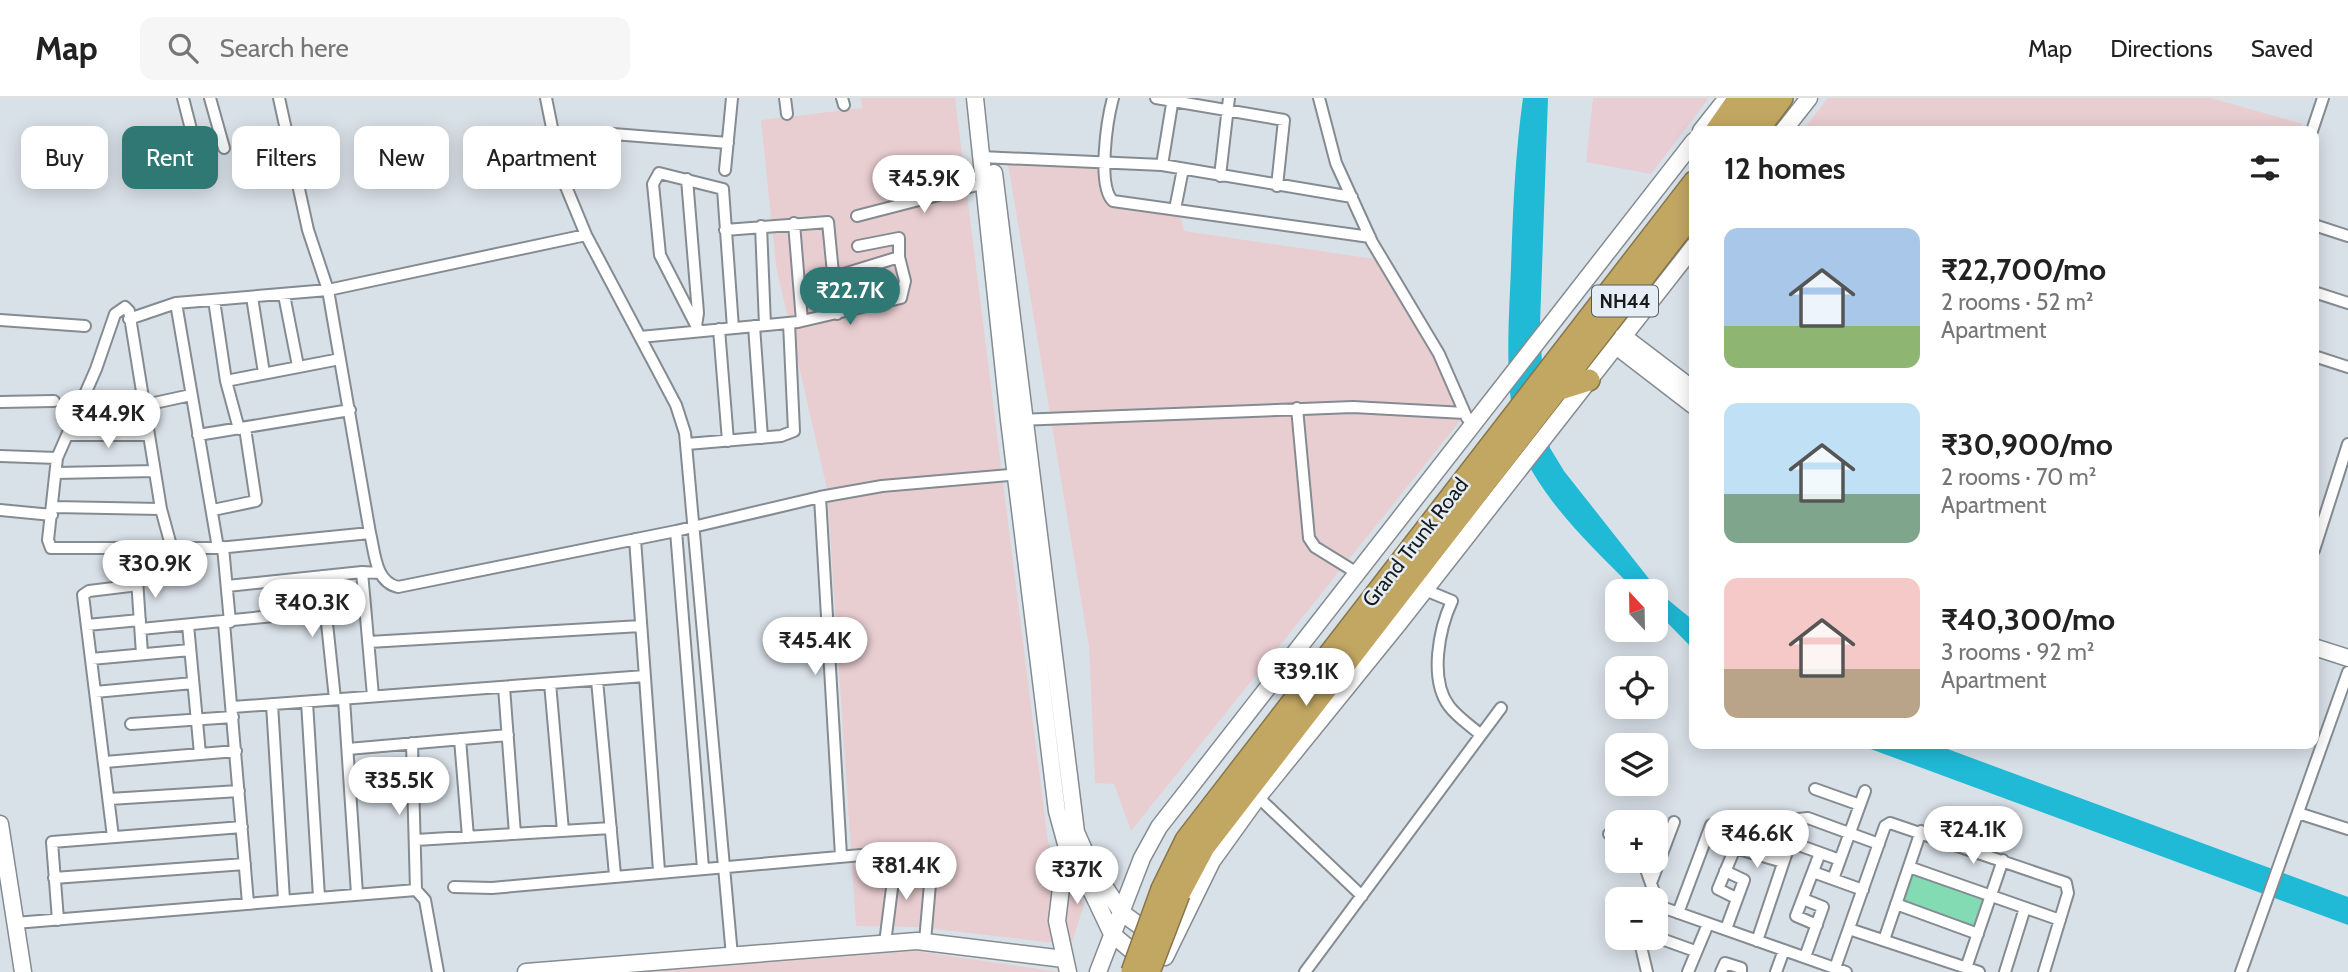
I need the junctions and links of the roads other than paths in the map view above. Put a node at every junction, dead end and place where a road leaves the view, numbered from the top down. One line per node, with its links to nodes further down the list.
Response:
1 (183, 98): 20 (street)
2 (209, 98): 31 (street)
3 (279, 98): 58 (street)
4 (546, 98): 21 (street)
5 (728, 98): 29 (street)
6 (785, 98): 19 (street)
7 (975, 98): 32 (street)
8 (984, 98): 32 (street)
9 (1113, 98): 33 (street)
10 (1156, 98): 16 (street)
11 (1319, 98): 43 (street)
12 (1727, 98): 22 (street)
13 (1740, 98): 23 (highway)
14 (1810, 98): 26 (street)
15 (2323, 98): 27 (street)
16 (1172, 100): 18 (street); 34 (street)
17 (1773, 100): 24 (highway); 25 (highway)
18 (1228, 104): 37 (street); 40 (street)
19 (787, 114)
20 (190, 126)
21 (551, 126)
22 (1705, 126)
23 (1720, 126)
24 (1739, 126)
25 (1760, 126)
26 (1787, 126)
27 (2314, 126)
28 (621, 135): 29 (street)
29 (728, 143): 36 (street)
30 (1689, 147): 94 (street)
31 (223, 148)
32 (987, 157): 33 (street); 39 (street); 93 (street)
33 (1106, 160): 34 (street); 44 (street)
34 (1162, 166): 35 (street)
35 (1183, 169): 37 (street); 44 (street)
36 (725, 170)
37 (1220, 176): 40 (street)
38 (687, 179): 50 (street); 73 (street); 73 (street)
39 (985, 183): 45 (street); 93 (street)
40 (1277, 186): 43 (street)
41 (1689, 186): 255 (highway, Grand Trunk Road / NH44, bridge)
42 (567, 189): 52 (street)
43 (1352, 197): 53 (street)
44 (1175, 209): 53 (street)
45 (856, 216)
46 (1689, 218): 85 (highway, NH44)
47 (794, 223): 48 (street); 57 (street); 68 (street)
48 (761, 226): 50 (street); 71 (street)
49 (2319, 226): 51 (street)
50 (725, 230): 72 (street)
51 (2348, 234)
52 (586, 235): 58 (street); 75 (street)
53 (1370, 237): 94 (street)
54 (858, 246): 56 (street)
55 (1689, 252): 76 (street)
56 (899, 257): 57 (street); 65 (street)
57 (834, 277): 65 (street)
58 (328, 290): 60 (street); 78 (street)
59 (2319, 294): 64 (street)
60 (284, 295): 61 (street); 79 (street)
61 (252, 297): 62 (street); 81 (street)
62 (214, 300): 63 (street); 83 (street)
63 (176, 303): 66 (street); 86 (street)
64 (2348, 303)
65 (836, 314): 68 (street)
66 (129, 319): 90 (street); 96 (street)
67 (0, 320): 70 (street)
68 (802, 321): 69 (street)
69 (789, 323): 71 (street); 99 (street)
70 (85, 326)
71 (760, 326): 72 (street); 99 (street)
72 (733, 328): 74 (street)
73 (697, 329): 74 (street); 75 (street)
74 (719, 329): 100 (street)
75 (640, 337): 101 (street)
76 (1620, 341): 82 (street); 84 (street); 89 (street)
77 (2319, 358): 80 (street)
78 (340, 359): 79 (street); 92 (street)
79 (298, 366): 81 (street)
80 (2348, 367)
81 (264, 373): 83 (street)
82 (1589, 380): 85 (highway); 127 (street)
83 (226, 381): 95 (street)
84 (1689, 387)
85 (1557, 390): 256 (highway, Grand Trunk Road / NH44, bridge)
86 (191, 395): 90 (street); 98 (street)
87 (54, 401): 88 (street)
88 (0, 402)
89 (1689, 402)
90 (145, 405): 97 (street)
91 (1297, 408): 93 (street); 94 (street); 123 (street)
92 (349, 410): 95 (street); 116 (street)
93 (1017, 420): 107 (street)
94 (1468, 420): 123 (street)
95 (242, 428): 98 (street); 111 (street)
96 (68, 435): 97 (street); 104 (street)
97 (148, 435): 105 (street)
98 (198, 435): 111 (street)
99 (762, 438): 100 (street)
100 (728, 441): 101 (street)
101 (687, 444): 114 (street)
102 (2348, 444): 113 (street)
103 (0, 456): 104 (street)
104 (57, 458): 106 (street)
105 (155, 471): 106 (street); 109 (street)
106 (56, 473): 112 (street)
107 (1024, 474): 108 (street); 146 (street)
108 (820, 497): 114 (street); 193 (street)
109 (161, 509): 112 (street); 120 (street)
110 (0, 510): 112 (street)
111 (212, 510): 118 (street)
112 (52, 511): 119 (street)
113 (2319, 518)
114 (696, 526): 115 (street); 199 (street)
115 (676, 531): 117 (street); 200 (street)
116 (370, 533): 118 (street); 122 (street)
117 (635, 539): 122 (street); 133 (street)
118 (221, 548): 120 (street); 126 (street)
119 (135, 549): 120 (street); 125 (street)
120 (172, 549)
121 (362, 572): 122 (street); 124 (street); 134 (street)
122 (380, 573)
123 (1357, 573): 226 (street)
124 (322, 576): 126 (street); 128 (street)
125 (138, 585): 130 (street); 131 (street)
126 (227, 586): 129 (street)
127 (1425, 590): 158 (street); 168 (street)
128 (324, 611): 129 (street); 150 (street)
129 (227, 622): 132 (street); 154 (street)
130 (87, 625): 131 (street); 139 (street)
131 (140, 625): 132 (street); 137 (street)
132 (188, 625): 136 (street)
133 (641, 626): 134 (street); 142 (street)
134 (369, 642): 149 (street)
135 (2319, 649): 138 (street)
136 (190, 650): 137 (street); 144 (street)
137 (142, 654): 139 (street)
138 (2348, 658)
139 (91, 659): 148 (street)
140 (2319, 661): 141 (street)
141 (2348, 670): 171 (street)
142 (645, 676): 143 (street); 203 (street)
143 (597, 680): 145 (street); 177 (street)
144 (193, 683): 148 (street); 155 (street)
145 (550, 683): 147 (street); 180 (street)
146 (1049, 686): 184 (street); 190 (street)
147 (504, 687): 149 (street); 157 (street)
148 (95, 692): 164 (street)
149 (373, 696): 150 (street)
150 (339, 699): 151 (street); 161 (street)
151 (307, 702): 152 (street); 218 (street)
152 (272, 704): 154 (street); 221 (street)
153 (1501, 708): 158 (street)
154 (233, 712): 155 (street); 162 (street)
155 (195, 719): 156 (street); 163 (street)
156 (131, 724)
157 (508, 735): 159 (street); 182 (street)
158 (1482, 735): 216 (street)
159 (460, 739): 160 (street); 186 (street)
160 (412, 743): 161 (street); 187 (street)
161 (348, 749): 215 (street)
162 (236, 751): 163 (street); 166 (street)
163 (200, 754): 164 (street)
164 (105, 762): 169 (street)
165 (1815, 789): 170 (street)
166 (239, 791): 169 (street); 176 (street)
167 (1865, 791): 170 (street)
168 (1258, 797): 216 (street); 242 (street)
169 (109, 799): 185 (street)
170 (1860, 805): 183 (street)
171 (2298, 813): 179 (street); 267 (street)
172 (1765, 820): 191 (street)
173 (1674, 822): 178 (street)
174 (0, 824): 230 (street)
175 (1711, 824): 227 (street)
176 (242, 827): 185 (street); 198 (street)
177 (611, 828): 180 (street); 207 (street)
178 (1668, 829)
179 (2348, 829)
180 (563, 831): 182 (street)
181 (1922, 831): 189 (street); 196 (street); 201 (street)
182 (515, 834): 186 (street)
183 (1849, 834): 188 (street); 189 (street); 195 (street)
184 (1077, 835): 190 (street); 226 (street)
185 (113, 837): 208 (street)
186 (468, 837): 187 (street)
187 (416, 840): 213 (street)
188 (1790, 842): 192 (street); 197 (street)
189 (1879, 844): 214 (street)
190 (1066, 848): 235 (street); 248 (street)
191 (1754, 852): 197 (street); 202 (street)
192 (1820, 853): 195 (street); 204 (street)
193 (841, 856): 194 (street); 199 (street)
194 (896, 857): 238 (street); 241 (street)
195 (1840, 860): 209 (street)
196 (2003, 860): 217 (street); 229 (street)
197 (1783, 862): 240 (street)
198 (245, 864): 208 (street); 222 (street)
199 (724, 866): 200 (street); 246 (street)
200 (703, 867): 203 (street)
201 (1909, 867): 217 (street); 223 (street)
202 (1725, 870): 219 (street); 219 (street)
203 (659, 871): 207 (street)
204 (1813, 872): 209 (street); 220 (street)
205 (1647, 873): 210 (street)
206 (1653, 873): 210 (street)
207 (615, 874): 211 (street)
208 (54, 878): 228 (street)
209 (1833, 879): 214 (street)
210 (1651, 883): 212 (street)
211 (454, 887)
212 (1652, 887)
213 (416, 890): 215 (street); 252 (street)
214 (1863, 890): 234 (street)
215 (357, 894): 218 (street)
216 (1362, 896): 258 (street)
217 (1991, 896): 224 (street); 236 (street)
218 (320, 897): 221 (street)
219 (1736, 898): 233 (street)
220 (1803, 899): 232 (street); 232 (street)
221 (284, 900): 222 (street)
222 (248, 904): 228 (street)
223 (1896, 904): 236 (street); 237 (street)
224 (2025, 908): 229 (street); 265 (street)
225 (1668, 910): 227 (street)
226 (1122, 913): 235 (street); 242 (street)
227 (1678, 913): 231 (street)
228 (58, 920): 230 (street)
229 (2060, 920): 266 (street)
230 (15, 923): 251 (street)
231 (1708, 924): 233 (street); 245 (street)
232 (1816, 925): 247 (street)
233 (1726, 929): 240 (street)
234 (1849, 929): 237 (street); 250 (street)
235 (1112, 934): 254 (street); 257 (street)
236 (1978, 934): 249 (street)
237 (1884, 940): 249 (street)
238 (925, 941): 241 (street); 248 (street)
239 (1668, 941): 245 (street)
240 (1757, 941): 244 (street)
241 (885, 943): 246 (street)
242 (1169, 948): 257 (street)
243 (1642, 950): 259 (street)
244 (1784, 950): 247 (street); 263 (street)
245 (1696, 951): 260 (street)
246 (732, 956): 253 (street)
247 (1805, 957): 250 (street)
248 (1066, 966)
249 (1966, 968): 264 (street)
250 (1840, 970)
251 (23, 972)
252 (438, 972)
253 (526, 972)
254 (1098, 972)
255 (1132, 972)
256 (1149, 972)
257 (1158, 972)
258 (1305, 972)
259 (1647, 972)
260 (1688, 972)
261 (1720, 972): 262 (street)
262 (1741, 972)
263 (1776, 972)
264 (1979, 972)
265 (2004, 972)
266 (2044, 972)
267 (2241, 972)

